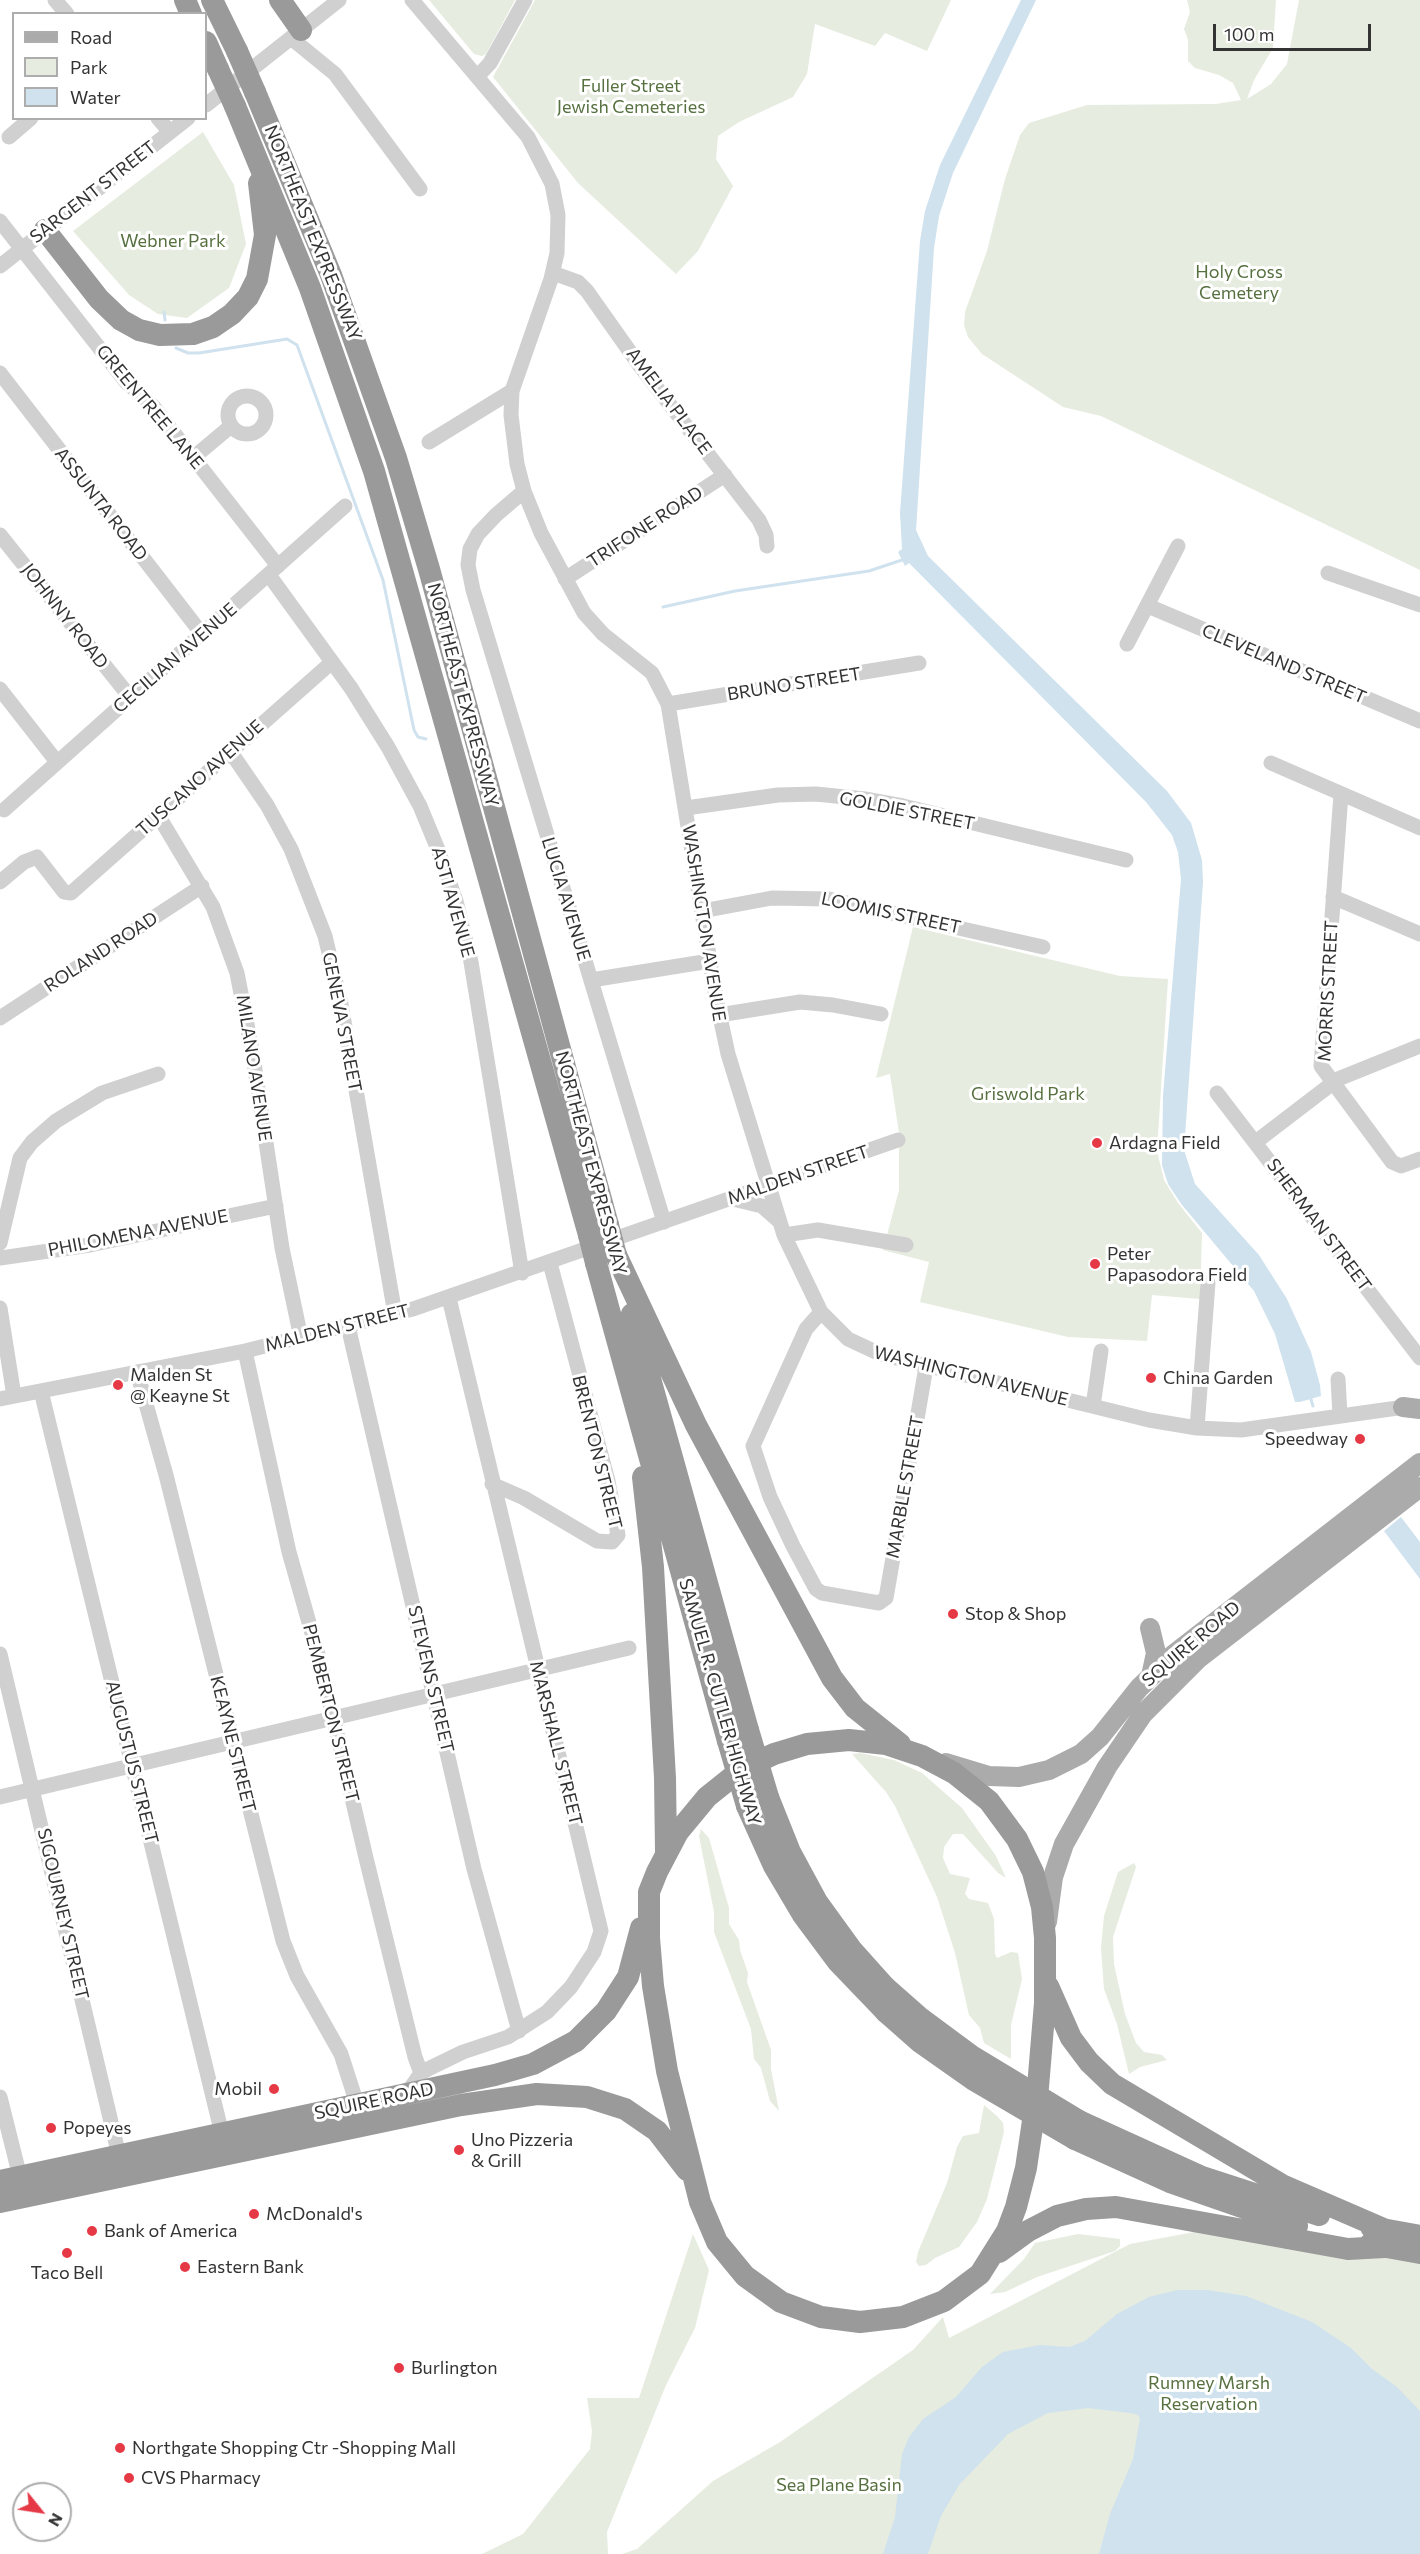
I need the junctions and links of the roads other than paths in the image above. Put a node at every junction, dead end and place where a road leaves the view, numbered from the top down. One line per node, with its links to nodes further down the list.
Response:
1 (56, 0): 7 (street)
2 (212, 0): 80 (highway, NORTHEAST EXPRESSWAY, bridge)
3 (280, 0): 8 (highway)
4 (339, 0): 8 (street)
5 (412, 0): 10 (street, WASHINGTON AVENUE)
6 (525, 0): 10 (street)
7 (65, 12)
8 (296, 34): 11 (street); 18 (street)
9 (207, 44): 17 (highway, NORTHEAST EXPRESSWAY, bridge)
10 (478, 76): 23 (street, WASHINGTON AVENUE)
11 (207, 104)
12 (29, 120): 16 (street)
13 (160, 120): 15 (street)
14 (185, 120): 15 (street, SARGENT STREET)
15 (170, 132): 20 (street, SARGENT STREET)
16 (9, 137)
17 (258, 157): 20 (highway); 80 (highway, NORTHEAST EXPRESSWAY)
18 (420, 189)
19 (0, 221): 21 (street, GREENTREE LANE)
20 (45, 230): 21 (street, SARGENT STREET)
21 (22, 248): 22 (street, SARGENT STREET); 28 (street, GREENTREE LANE)
22 (0, 266)
23 (553, 273): 25 (street, WASHINGTON AVENUE); 29 (street, AMELIA PLACE)
24 (0, 373): 40 (street, ASSUNTA ROAD)
25 (512, 391): 27 (street); 30 (street, WASHINGTON AVENUE)
26 (231, 426): 28 (street)
27 (429, 442)
28 (194, 457): 35 (street, GREENTREE LANE)
29 (725, 475): 33 (street, AMELIA PLACE); 37 (street, TRIFONE ROAD)
30 (524, 490): 37 (street, WASHINGTON AVENUE); 64 (street, LUCIA AVENUE)
31 (345, 506): 35 (street, CECILIAN AVENUE)
32 (0, 535): 45 (street, JOHNNY ROAD)
33 (767, 546)
34 (1178, 546): 39 (street)
35 (273, 571): 40 (street, CECILIAN AVENUE); 42 (street, ASTI AVENUE)
36 (1328, 573): 38 (street)
37 (565, 579): 46 (street, WASHINGTON AVENUE)
38 (1420, 605)
39 (1148, 606): 41 (street); 47 (street, CLEVELAND STREET)
40 (202, 634): 45 (street, CECILIAN AVENUE)
41 (1127, 644)
42 (332, 662): 48 (street, TUSCANO AVENUE); 86 (street, ASTI AVENUE)
43 (919, 663): 46 (street, BRUNO STREET)
44 (0, 688): 49 (street)
45 (130, 697): 49 (street, CECILIAN AVENUE)
46 (668, 704): 52 (street, WASHINGTON AVENUE)
47 (1420, 721)
48 (230, 751): 54 (street, TUSCANO AVENUE); 91 (street, GENEVA STREET)
49 (57, 762): 53 (street, CECILIAN AVENUE)
50 (1271, 763): 51 (street)
51 (1341, 794): 55 (street); 59 (street, MORRIS STREET)
52 (686, 808): 56 (street, GOLDIE STREET); 60 (street, WASHINGTON AVENUE)
53 (4, 810)
54 (158, 815): 57 (street, TUSCANO AVENUE); 58 (street, MILANO AVENUE)
55 (1420, 828)
56 (1126, 860)
57 (0, 882)
58 (202, 886): 67 (street, ROLAND ROAD); 77 (street, MILANO AVENUE)
59 (1333, 897): 61 (street); 70 (street, MORRIS STREET)
60 (702, 911): 62 (street, LOOMIS STREET); 63 (street, WASHINGTON AVENUE)
61 (1420, 934)
62 (1043, 947)
63 (710, 961): 64 (street); 66 (street, WASHINGTON AVENUE)
64 (591, 980): 78 (street, LUCIA AVENUE)
65 (882, 1014): 66 (street)
66 (719, 1015): 75 (street, WASHINGTON AVENUE)
67 (0, 1018)
68 (1420, 1046): 70 (street)
69 (158, 1074): 81 (street)
70 (1332, 1083): 73 (street); 74 (street, MORRIS STREET)
71 (1217, 1093): 73 (street, SHERMAN STREET)
72 (898, 1140): 75 (street, MALDEN STREET)
73 (1257, 1141): 96 (street, SHERMAN STREET)
74 (1420, 1159)
75 (767, 1185): 76 (street, MALDEN STREET); 79 (street, WASHINGTON AVENUE)
76 (727, 1199): 78 (street, MALDEN STREET); 79 (street)
77 (276, 1206): 83 (street, PHILOMENA AVENUE); 93 (street, MILANO AVENUE)
78 (663, 1218): 85 (street, MALDEN STREET)
79 (782, 1228): 82 (street); 90 (street, WASHINGTON AVENUE)
80 (598, 1230): 84 (highway, NORTHEAST EXPRESSWAY, bridge)
81 (0, 1243)
82 (906, 1245)
83 (0, 1258)
84 (606, 1259): 104 (highway, NORTHEAST EXPRESSWAY); 118 (highway)
85 (550, 1263): 86 (street, MALDEN STREET); 108 (street, BRENTON STREET)
86 (522, 1273): 88 (street, MALDEN STREET)
87 (1208, 1283): 106 (street)
88 (449, 1298): 91 (street, MALDEN STREET); 108 (street, MARSHALL STREET)
89 (0, 1308): 101 (street)
90 (821, 1312): 97 (street, WASHINGTON AVENUE); 97 (street, MARBLE STREET)
91 (395, 1314): 92 (street, MALDEN STREET)
92 (348, 1326): 93 (street, MALDEN STREET); 115 (street, STEVENS STREET)
93 (301, 1338): 94 (street, MALDEN STREET)
94 (245, 1351): 98 (street, MALDEN STREET); 116 (street, PEMBERTON STREET)
95 (1101, 1351): 102 (street)
96 (1420, 1358)
97 (926, 1367): 102 (street, WASHINGTON AVENUE)
98 (137, 1372): 100 (street, MALDEN STREET); 117 (street, KEAYNE STREET)
99 (1338, 1379): 105 (street)
100 (41, 1391): 101 (street, MALDEN STREET); 119 (street, AUGUSTUS STREET)
101 (7, 1398)
102 (1093, 1406): 106 (street, WASHINGTON AVENUE)
103 (1414, 1407): 105 (street, WASHINGTON AVENUE)
104 (648, 1409): 122 (highway, SAMUEL R. CUTLER HIGHWAY, bridge); 122 (highway, SAMUEL R. CUTLER HIGHWAY, bridge); 123 (highway)
105 (1340, 1416): 106 (street, WASHINGTON AVENUE)
106 (1197, 1428)
107 (1420, 1463): 114 (main road, SQUIRE ROAD)
108 (492, 1484): 113 (street, MARSHALL STREET)
109 (1420, 1487): 125 (main road, SQUIRE ROAD)
110 (1150, 1628): 114 (main road)
111 (629, 1648): 113 (street)
112 (0, 1654): 120 (street, SIGOURNEY STREET)
113 (538, 1669): 115 (street); 127 (street, MARSHALL STREET)
114 (1151, 1676): 118 (main road, SQUIRE ROAD)
115 (435, 1695): 116 (street); 127 (street, STEVENS STREET)
116 (333, 1718): 117 (street); 128 (street, PEMBERTON STREET)
117 (232, 1742): 119 (street); 131 (street, KEAYNE STREET)
118 (913, 1752): 123 (highway); 125 (highway)
119 (134, 1765): 120 (street); 133 (street, AUGUSTUS STREET)
120 (33, 1790): 121 (street); 134 (street, SIGOURNEY STREET)
121 (0, 1797)
122 (757, 1802): 132 (highway, SAMUEL R. CUTLER HIGHWAY, bridge); 132 (highway, SAMUEL R. CUTLER HIGHWAY, bridge)
123 (666, 1852): 124 (highway)
124 (649, 1892): 129 (highway, SQUIRE ROAD); 137 (highway)
125 (1045, 1938): 126 (highway)
126 (1045, 1978): 139 (highway); 141 (highway)
127 (519, 2031): 128 (street, MARSHALL STREET)
128 (421, 2073): 129 (street, MARSHALL STREET)
129 (407, 2093): 131 (highway, SQUIRE ROAD)
130 (0, 2097): 135 (street)
131 (357, 2104): 133 (highway, SQUIRE ROAD)
132 (1077, 2130): 139 (highway, SAMUEL R. CUTLER HIGHWAY)
133 (222, 2134): 134 (highway, SQUIRE ROAD)
134 (122, 2166): 135 (highway, SQUIRE ROAD); 136 (highway, SQUIRE ROAD); 137 (highway, SQUIRE ROAD)
135 (10, 2179)
136 (0, 2202)
137 (700, 2202): 141 (highway)
138 (1420, 2236): 139 (highway, SAMUEL R. CUTLER HIGHWAY)
139 (1385, 2238): 140 (highway, SAMUEL R. CUTLER HIGHWAY); 141 (highway)
140 (1420, 2253)
141 (993, 2256)

